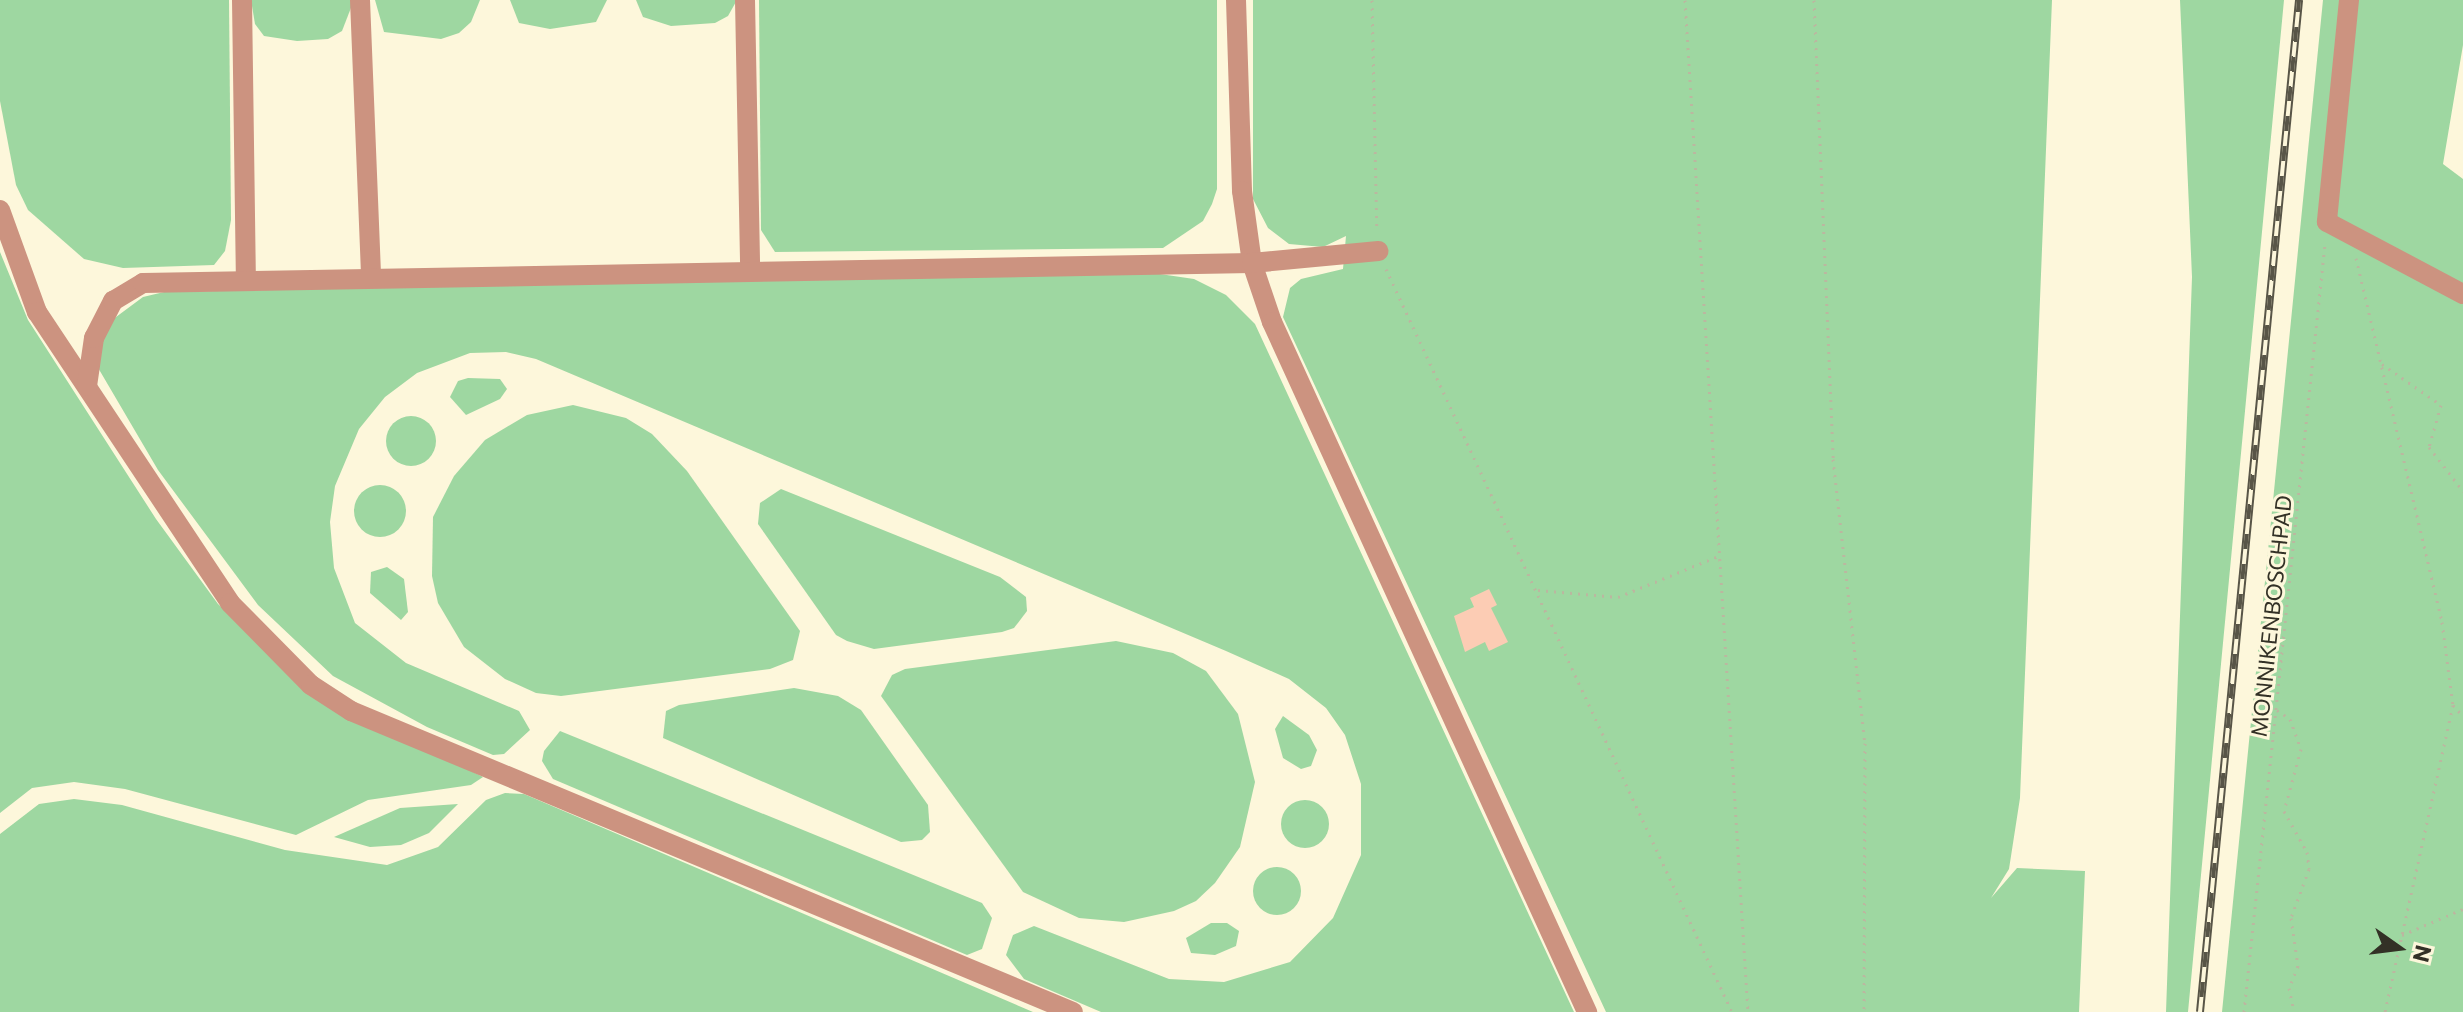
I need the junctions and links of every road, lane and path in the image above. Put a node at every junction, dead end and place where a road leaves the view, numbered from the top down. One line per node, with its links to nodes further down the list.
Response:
1 (242, 0): 15 (street)
2 (360, 0): 16 (street)
3 (745, 0): 14 (street)
4 (1236, 0): 13 (street)
5 (1372, 0): 12 (path)
6 (1685, 0): 21 (path)
7 (1814, 0): 32 (path)
8 (2349, 0): 10 (street)
9 (0, 210): 19 (street)
10 (2327, 222): 11 (street); 24 (path, MONNIKENBOSCHPAD)
11 (2350, 234): 17 (street); 18 (path)
12 (1378, 251): 13 (street); 22 (path)
13 (1252, 263): 14 (street); 29 (street)
14 (750, 271): 16 (street)
15 (246, 278): 16 (street); 19 (street)
16 (371, 278)
17 (2463, 294)
18 (2380, 363): 20 (path); 23 (path)
19 (87, 386): 28 (street)
20 (2463, 491)
21 (1721, 555): 22 (path); 31 (path)
22 (1537, 590): 30 (path)
23 (2453, 705): 25 (path); 27 (path)
24 (2277, 710): 33 (path, MONNIKENBOSCHPAD); 34 (path)
25 (2463, 716)
26 (2463, 909): 27 (path)
27 (2402, 935): 35 (path)
28 (1073, 1012)
29 (1587, 1012)
30 (1732, 1012)
31 (1748, 1012)
32 (1864, 1012)
33 (2244, 1012)
34 (2294, 1012)
35 (2385, 1012)

